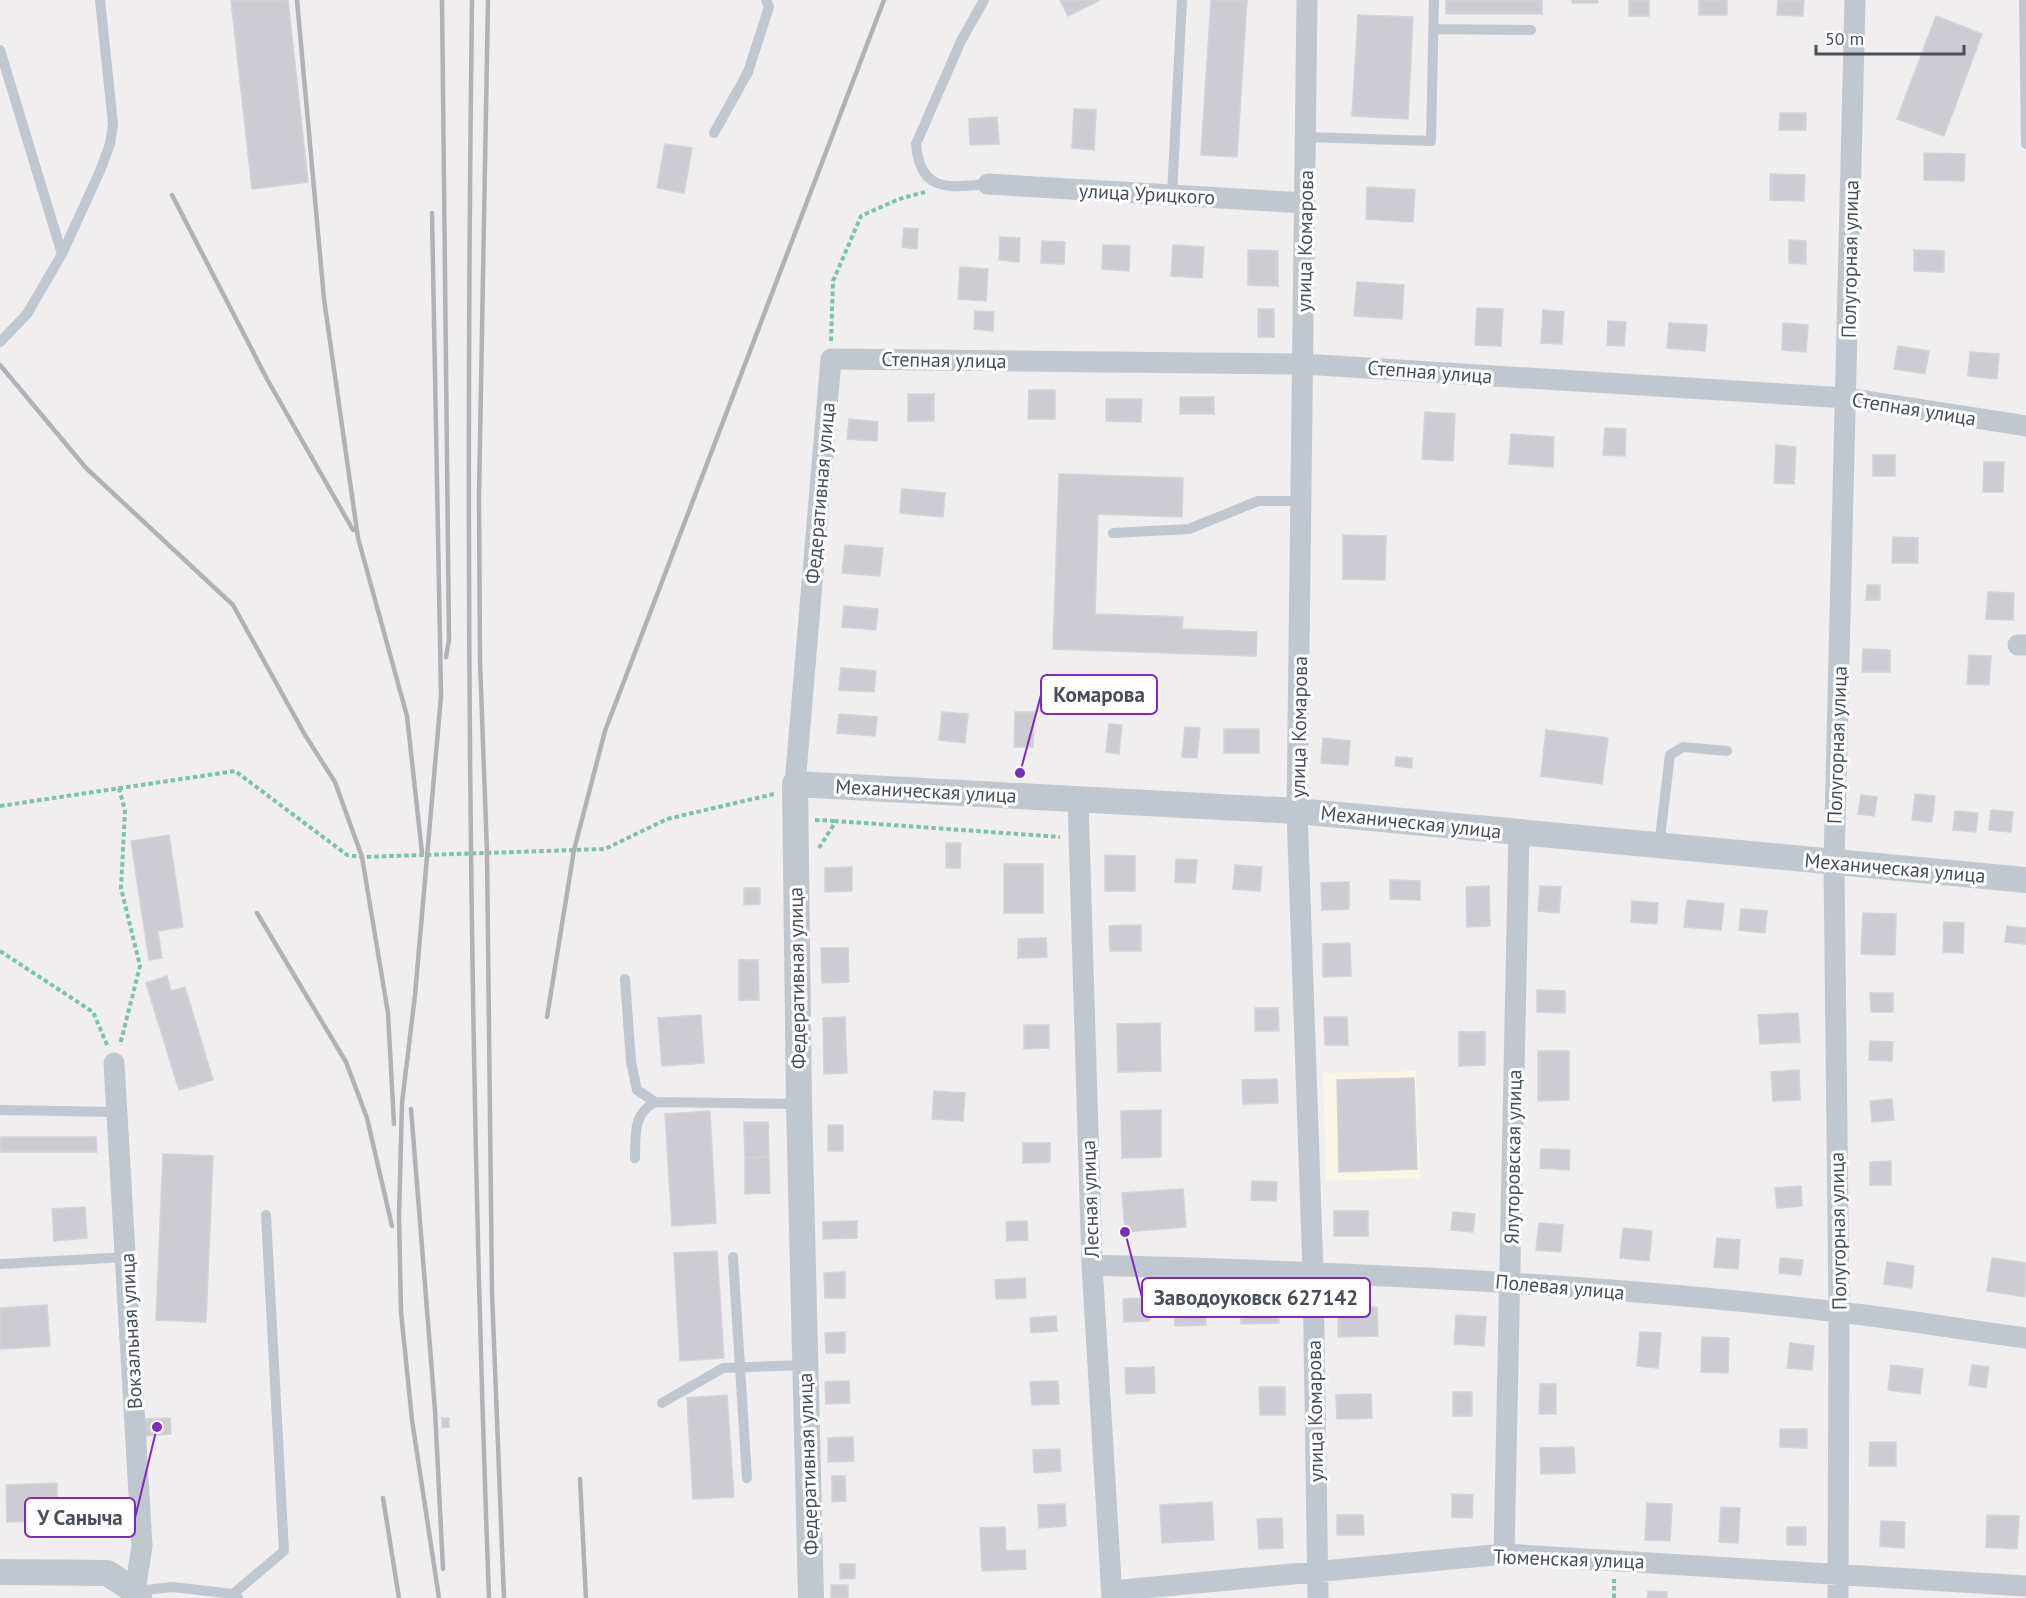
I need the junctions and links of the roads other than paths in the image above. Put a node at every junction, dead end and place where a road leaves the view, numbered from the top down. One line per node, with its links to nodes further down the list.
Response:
1 (100, 0): 18 (lane)
2 (766, 0): 12 (lane)
3 (984, 0): 15 (lane)
4 (1182, 0): 16 (lane)
5 (1307, 0): 13 (street, улица Комарова)
6 (1434, 0): 9 (lane)
7 (1856, 0): 22 (street, Полугорная улица)
8 (2024, 0): 14 (lane)
9 (1434, 29): 10 (lane); 13 (lane)
10 (1532, 30)
11 (0, 51): 18 (lane)
12 (714, 133)
13 (1306, 137): 17 (street, улица Комарова)
14 (2026, 144)
15 (988, 184): 16 (street, улица Урицкого)
16 (1172, 195): 17 (street, улица Урицкого)
17 (1305, 203): 21 (street, улица Комарова)
18 (62, 254): 19 (lane)
19 (0, 342)
20 (831, 359): 21 (street, Степная улица); 27 (street, Федеративная улица)
21 (1304, 364): 22 (street, Степная улица); 24 (street, улица Комарова)
22 (1847, 398): 23 (street, Степная улица); 32 (street, Полугорная улица)
23 (2026, 426)
24 (1302, 501): 25 (lane); 29 (street, улица Комарова)
25 (1113, 533)
26 (1727, 752): 31 (lane)
27 (788, 788): 28 (street, Механическая улица); 37 (street, Федеративная улица)
28 (1078, 800): 29 (street, Механическая улица); 45 (street, Лесная улица)
29 (1298, 811): 30 (street, Механическая улица); 46 (street, улица Комарова)
30 (1519, 832): 31 (street, Механическая улица); 47 (street, Ялуторовская улица)
31 (1659, 846): 32 (street, Механическая улица)
32 (1834, 863): 33 (street, Механическая улица); 48 (street, Полугорная улица)
33 (2026, 880)
34 (625, 979): 36 (lane)
35 (114, 1063): 39 (street, Вокзальная улица)
36 (655, 1102): 37 (lane); 40 (lane)
37 (799, 1104): 50 (street, Федеративная улица)
38 (0, 1110): 39 (lane)
39 (117, 1112): 42 (street, Вокзальная улица)
40 (635, 1158)
41 (266, 1215): 61 (lane)
42 (128, 1257): 44 (lane); 59 (street, Вокзальная улица)
43 (733, 1257): 51 (lane)
44 (0, 1264)
45 (1092, 1265): 46 (street, Полевая улица); 60 (street, Лесная улица)
46 (1313, 1272): 47 (street, Полевая улица); 55 (street, улица Комарова)
47 (1511, 1282): 48 (street, Полевая улица); 54 (street, Ялуторовская улица)
48 (1839, 1312): 49 (street, Полевая улица); 57 (street, Полугорная улица)
49 (2026, 1338)
50 (805, 1365): 51 (lane); 62 (street, Федеративная улица)
51 (740, 1367): 52 (lane); 53 (lane)
52 (662, 1403)
53 (747, 1478)
54 (1504, 1554): 55 (street, Тюменская улица); 57 (street, Тюменская улица)
55 (1318, 1571): 60 (street, Тюменская улица); 63 (street, улица Комарова)
56 (0, 1572): 59 (street)
57 (1839, 1574): 58 (street, Тюменская улица); 64 (street, Полугорная улица)
58 (2026, 1586)
59 (137, 1594): 61 (lane)
60 (1112, 1594)
61 (236, 1596)
62 (811, 1598)
63 (1318, 1598)
64 (1838, 1598)

